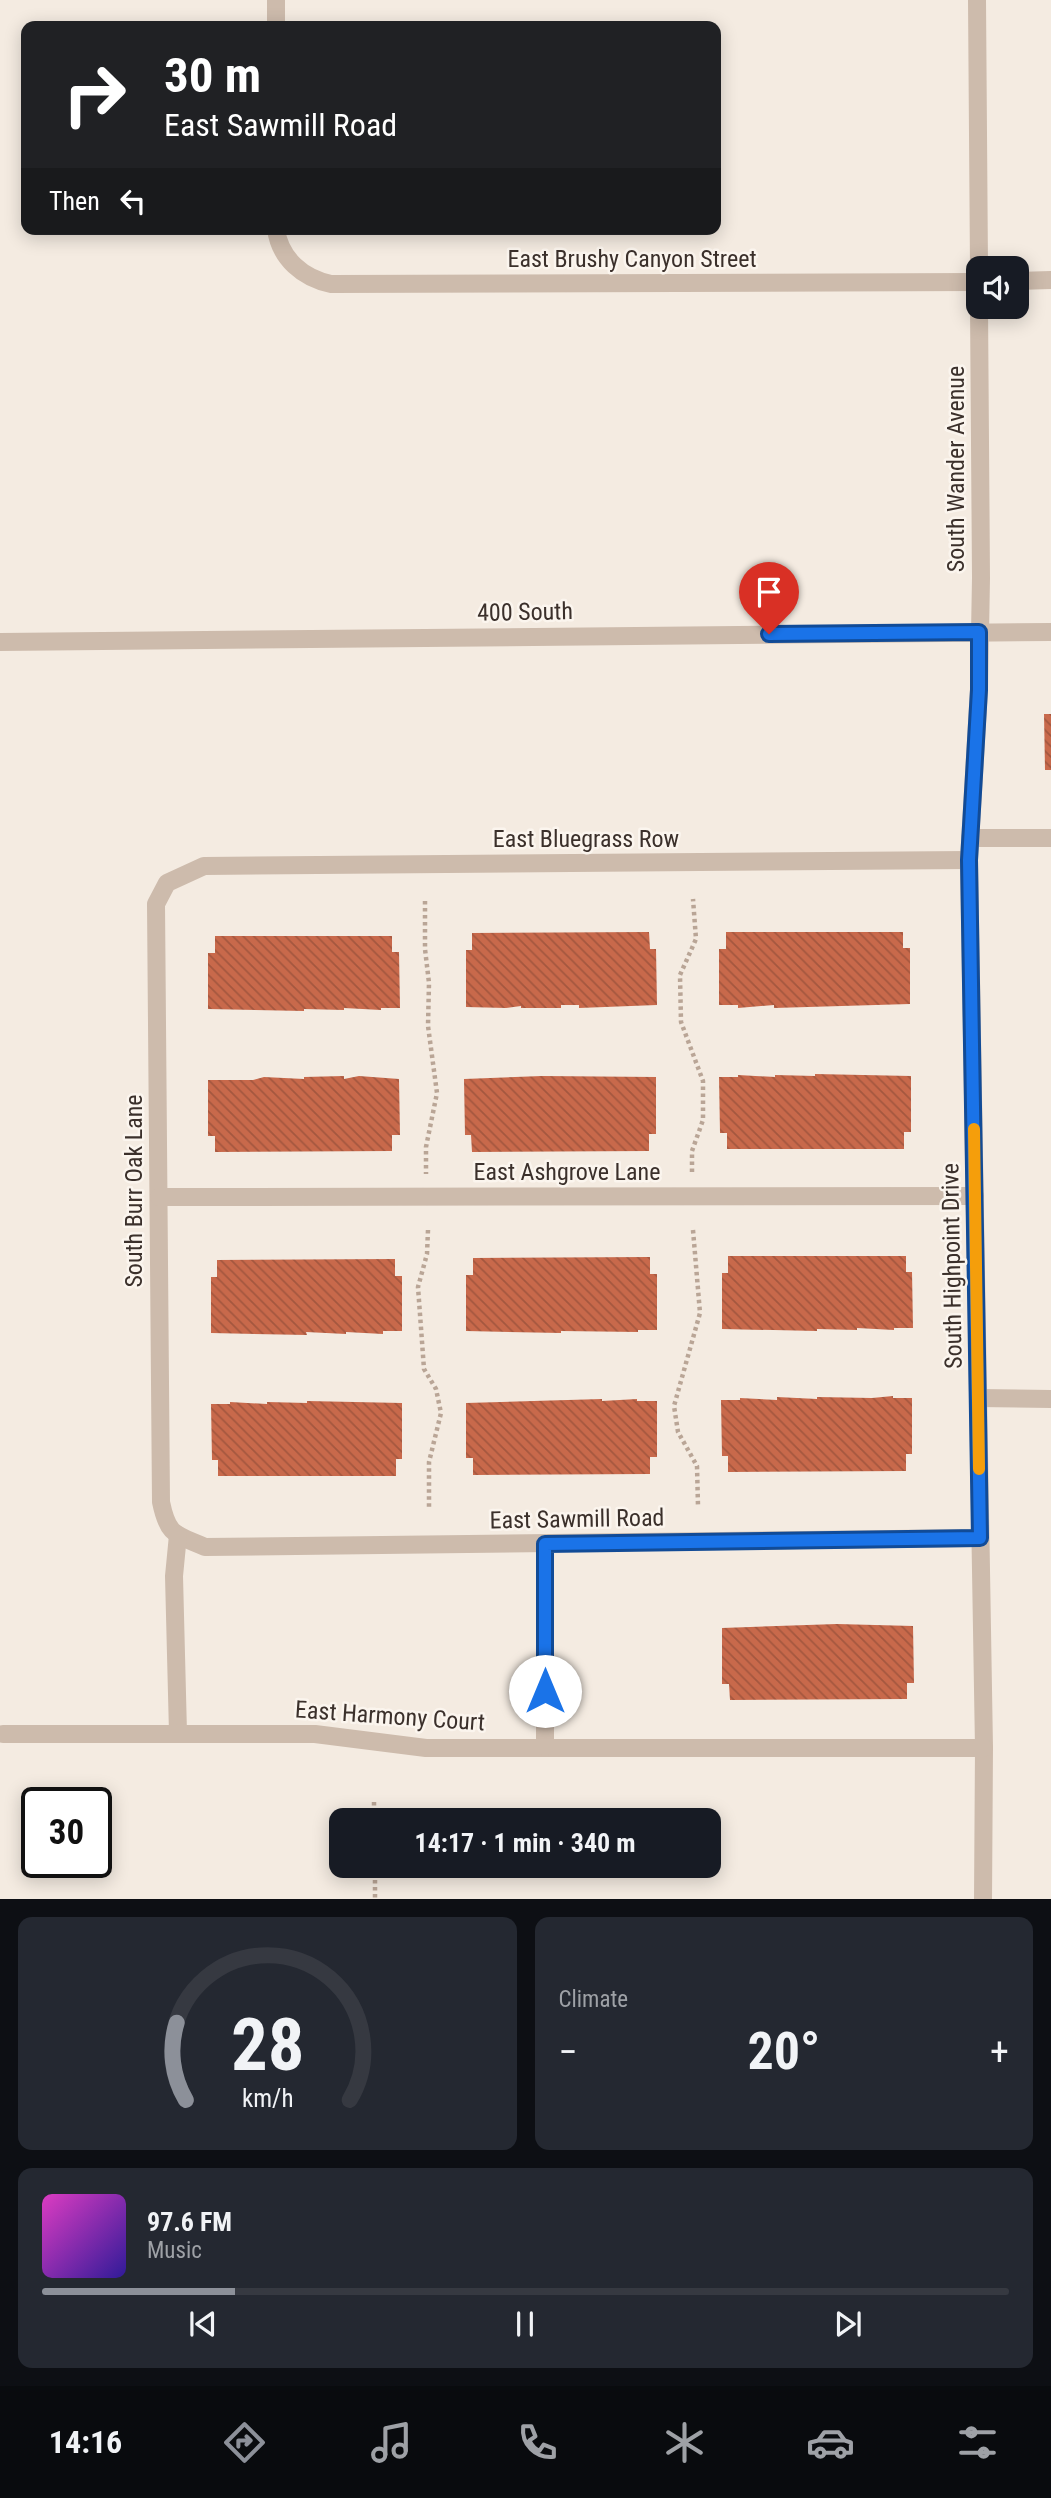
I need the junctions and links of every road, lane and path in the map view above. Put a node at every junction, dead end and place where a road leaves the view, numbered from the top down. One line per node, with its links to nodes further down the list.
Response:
1 (276, 0): 3 (street)
2 (977, 0): 5 (street)
3 (276, 21)
4 (278, 235): 8 (street, East Brushy Canyon Street)
5 (979, 256)
6 (1029, 281): 7 (street)
7 (1051, 281)
8 (966, 282)
9 (979, 319): 10 (street, South Wander Avenue)
10 (979, 632): 11 (street, 400 South); 12 (street, 400 South); 13 (street, South Highpoint Drive)
11 (1051, 632)
12 (0, 642)
13 (970, 838): 14 (street); 15 (street, South Highpoint Drive)
14 (1051, 838)
15 (969, 860): 16 (street, East Bluegrass Row); 21 (street, South Highpoint Drive)
16 (204, 866): 22 (street, South Burr Oak Lane)
17 (693, 899): 19 (path)
18 (425, 901): 20 (path)
19 (692, 1178)
20 (426, 1179)
21 (975, 1196): 22 (street, East Ashgrove Lane); 25 (street, South Highpoint Drive)
22 (159, 1197): 29 (street, South Burr Oak Lane)
23 (428, 1230): 28 (path)
24 (693, 1230): 27 (path)
25 (978, 1398): 26 (street); 30 (street, South Highpoint Drive)
26 (1051, 1399)
27 (698, 1506)
28 (429, 1507)
29 (177, 1535): 31 (street, East Sawmill Road); 32 (street)
30 (980, 1538): 31 (street, East Sawmill Road); 35 (street, South Highpoint Drive)
31 (545, 1544): 34 (street)
32 (178, 1733): 33 (street, East Harmony Court); 34 (street, East Harmony Court)
33 (4, 1734)
34 (545, 1747): 35 (street, East Harmony Court)
35 (984, 1748): 40 (street, South Highpoint Drive)
36 (374, 1802): 37 (path)
37 (374, 1808)
38 (375, 1878): 39 (path)
39 (375, 1899)
40 (983, 1899)

